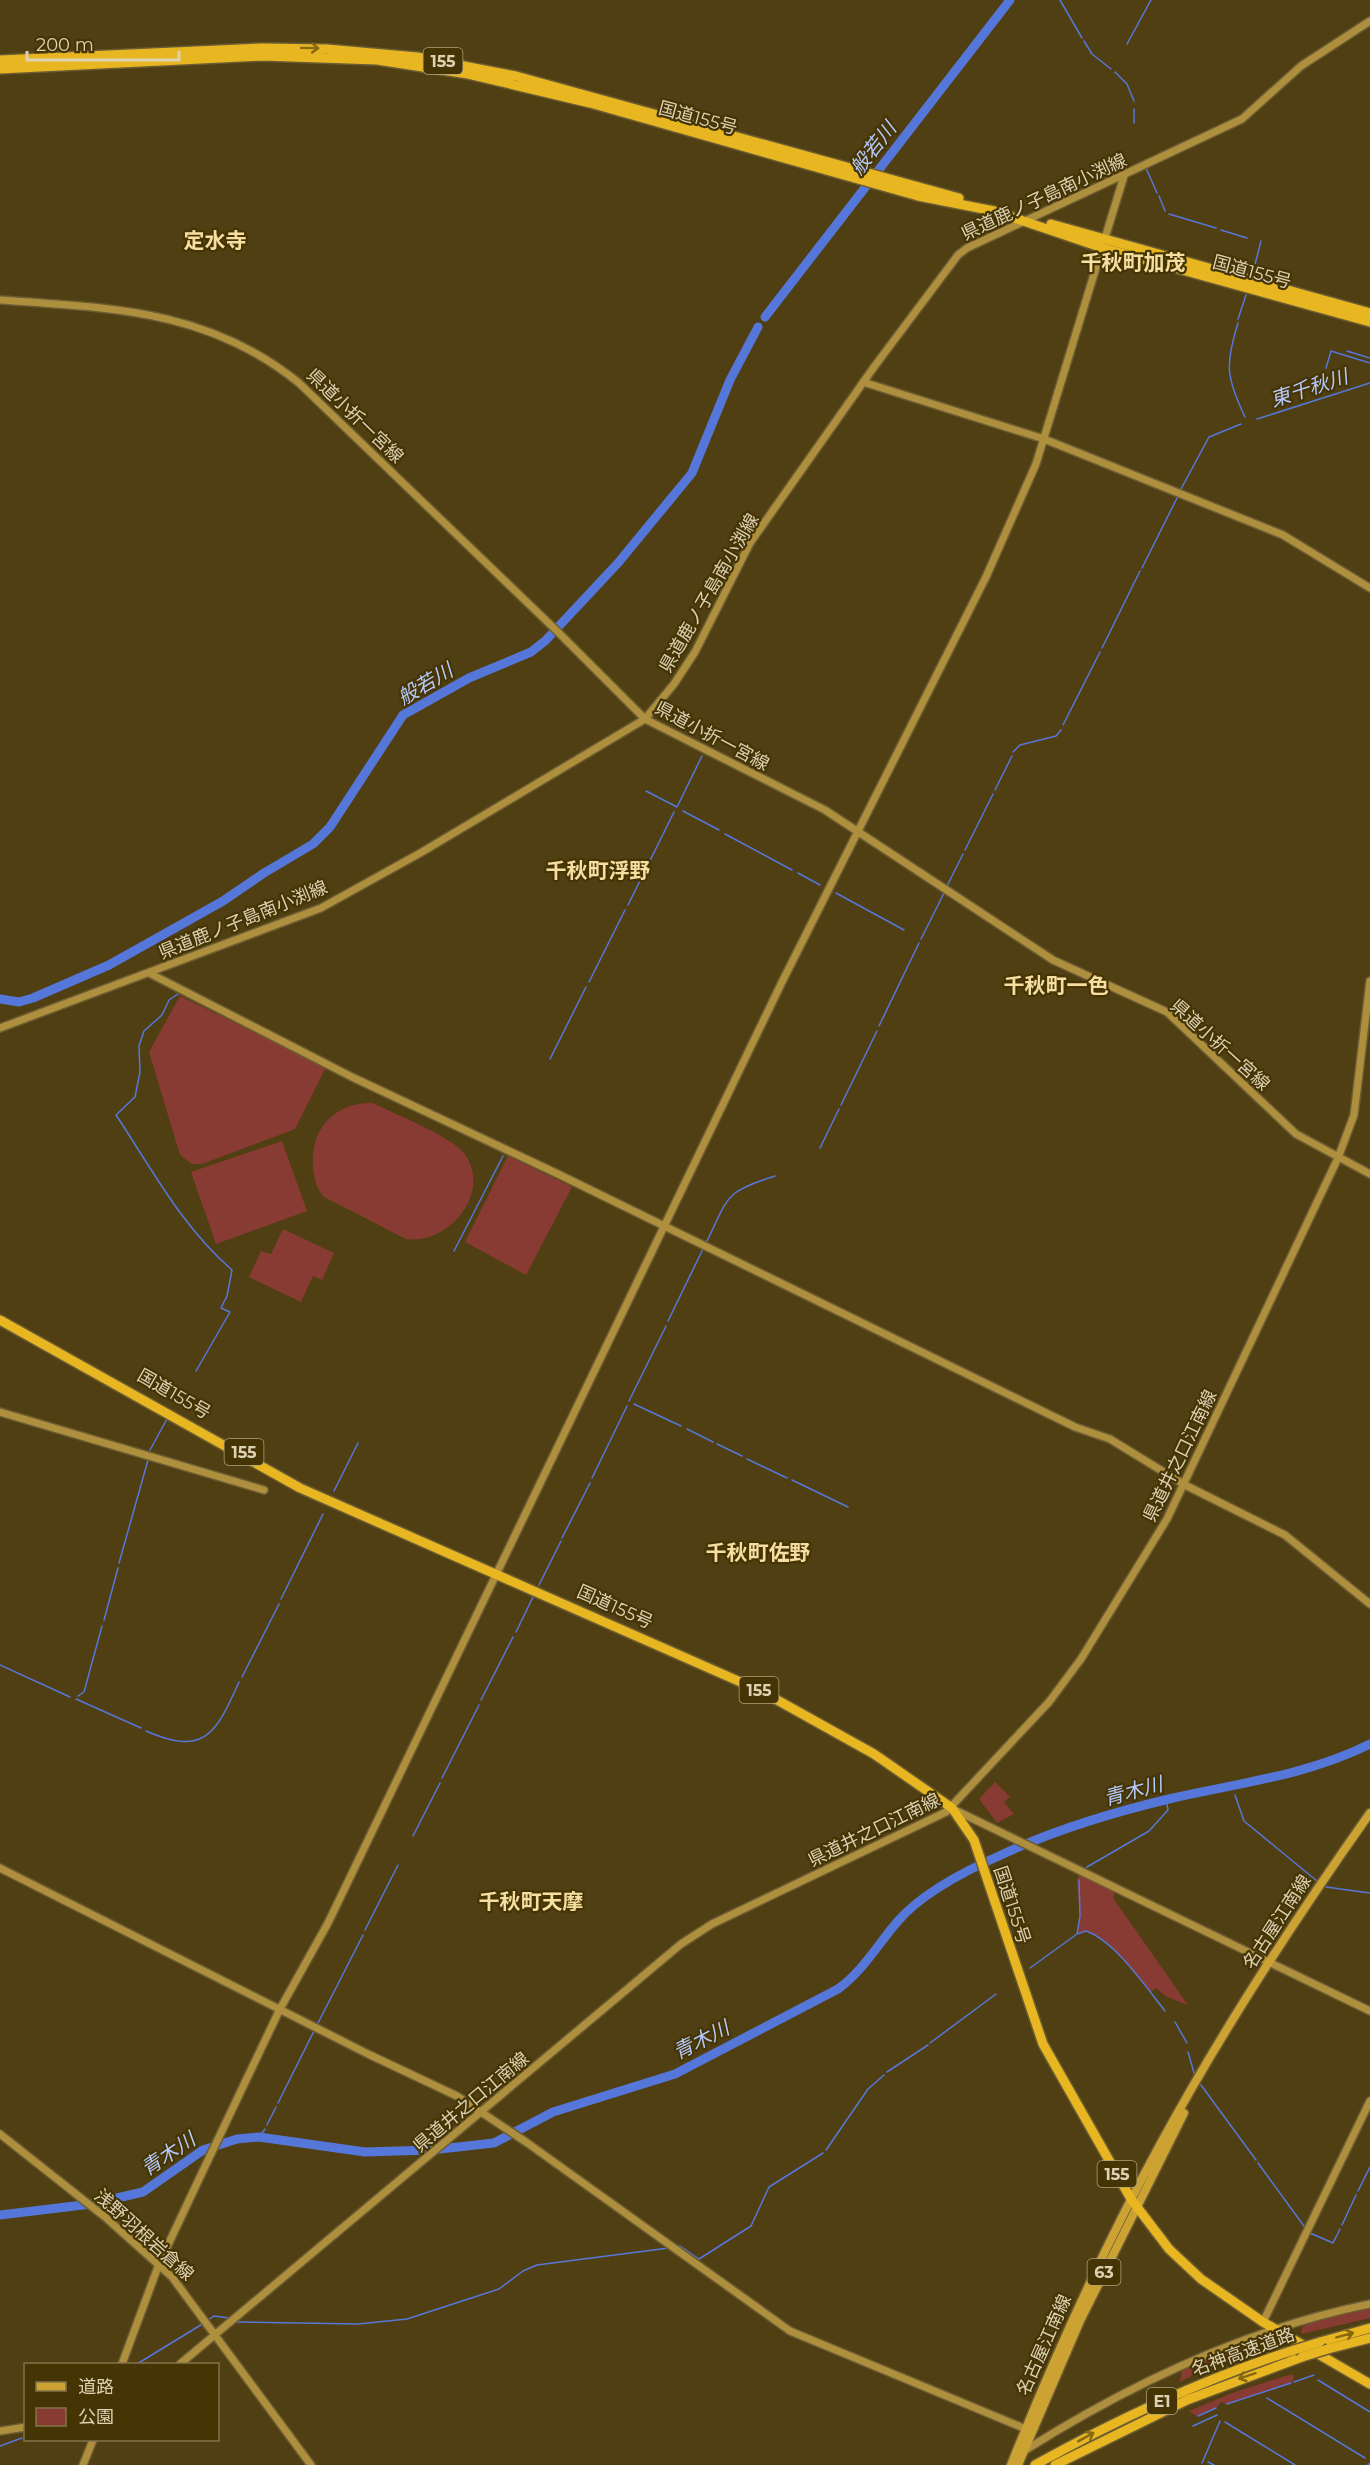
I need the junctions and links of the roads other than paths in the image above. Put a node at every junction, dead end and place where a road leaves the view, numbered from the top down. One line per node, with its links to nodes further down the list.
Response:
1 (1370, 21): 4 (street, 県道鹿ノ子島南小渕線)
2 (0, 60): 5 (highway, 国道155号 / 155, one-way to 5)
3 (0, 69): 5 (highway, 国道155号 / 155)
4 (1124, 176): 6 (street, 県道鹿ノ子島南小渕線); 7 (street)
5 (872, 178): 6 (highway, 国道155号 / 155)
6 (1030, 221): 7 (highway, 国道155号 / 155); 11 (street, 県道鹿ノ子島南小渕線)
7 (1105, 244): 9 (highway, 国道155号 / 155); 10 (highway, 国道155号 / 155); 12 (street)
8 (0, 300): 14 (street, 県道小折一宮線)
9 (1370, 313)
10 (1370, 322)
11 (863, 382): 12 (street); 14 (street, 県道鹿ノ子島南小渕線)
12 (1044, 439): 13 (street); 15 (street)
13 (1370, 588)
14 (645, 719): 15 (street, 県道小折一宮線); 16 (street, 県道鹿ノ子島南小渕線)
15 (858, 832): 19 (street, 県道小折一宮線); 21 (street)
16 (149, 973): 18 (street, 県道鹿ノ子島南小渕線); 21 (street)
17 (1370, 981): 19 (street, 県道井之口江南線)
18 (0, 1028)
19 (1338, 1158): 20 (street, 県道小折一宮線); 25 (street, 県道井之口江南線)
20 (1370, 1174)
21 (663, 1225): 25 (street); 27 (street)
22 (0, 1314): 27 (highway, 国道155号 / 155)
23 (0, 1320): 27 (highway, 国道155号 / 155)
24 (0, 1412): 26 (street)
25 (1185, 1485): 28 (street); 29 (street, 県道井之口江南線)
26 (264, 1490)
27 (496, 1574): 29 (highway, 国道155号 / 155); 33 (street)
28 (1370, 1604)
29 (952, 1808): 32 (street); 36 (street, 県道井之口江南線); 38 (highway, 国道155号 / 155)
30 (1370, 1813): 32 (main road, 名古屋江南線 / 63)
31 (0, 1868): 33 (street)
32 (1268, 1963): 34 (street); 38 (main road, 名古屋江南線 / 63)
33 (280, 2009): 36 (street); 39 (street)
34 (1370, 2011)
35 (1370, 2101): 41 (street)
36 (481, 2112): 44 (street, 県道井之口江南線); 50 (street)
37 (0, 2134): 39 (street, 浅野羽根岩倉線)
38 (1133, 2202): 41 (highway, 国道155号 / 155); 50 (main road, 名古屋江南線 / 63); 53 (main road, 名古屋江南線 / 63)
39 (159, 2264): 44 (street, 浅野羽根岩倉線); 46 (street)
40 (1370, 2304): 43 (street)
41 (1263, 2322): 43 (highway, 国道155号 / 155)
42 (1370, 2328): 57 (highway, 名神高速道路 / E1, one-way to 42, bridge)
43 (1277, 2329): 48 (highway, 国道155号 / 155); 53 (street)
44 (215, 2335): 47 (street, 県道井之口江南線); 56 (street, 浅野羽根岩倉線)
45 (1370, 2338): 58 (highway, 名神高速道路 / E1, one-way to 58, bridge)
46 (122, 2363)
47 (181, 2363)
48 (1370, 2384)
49 (24, 2427): 51 (street)
50 (1026, 2429): 54 (main road, 名古屋江南線 / 63)
51 (0, 2431)
52 (92, 2441): 55 (street)
53 (1024, 2451): 54 (main road, 名古屋江南線 / 63)
54 (1013, 2464)
55 (83, 2465)
56 (311, 2465)
57 (1035, 2465)
58 (1055, 2465)

